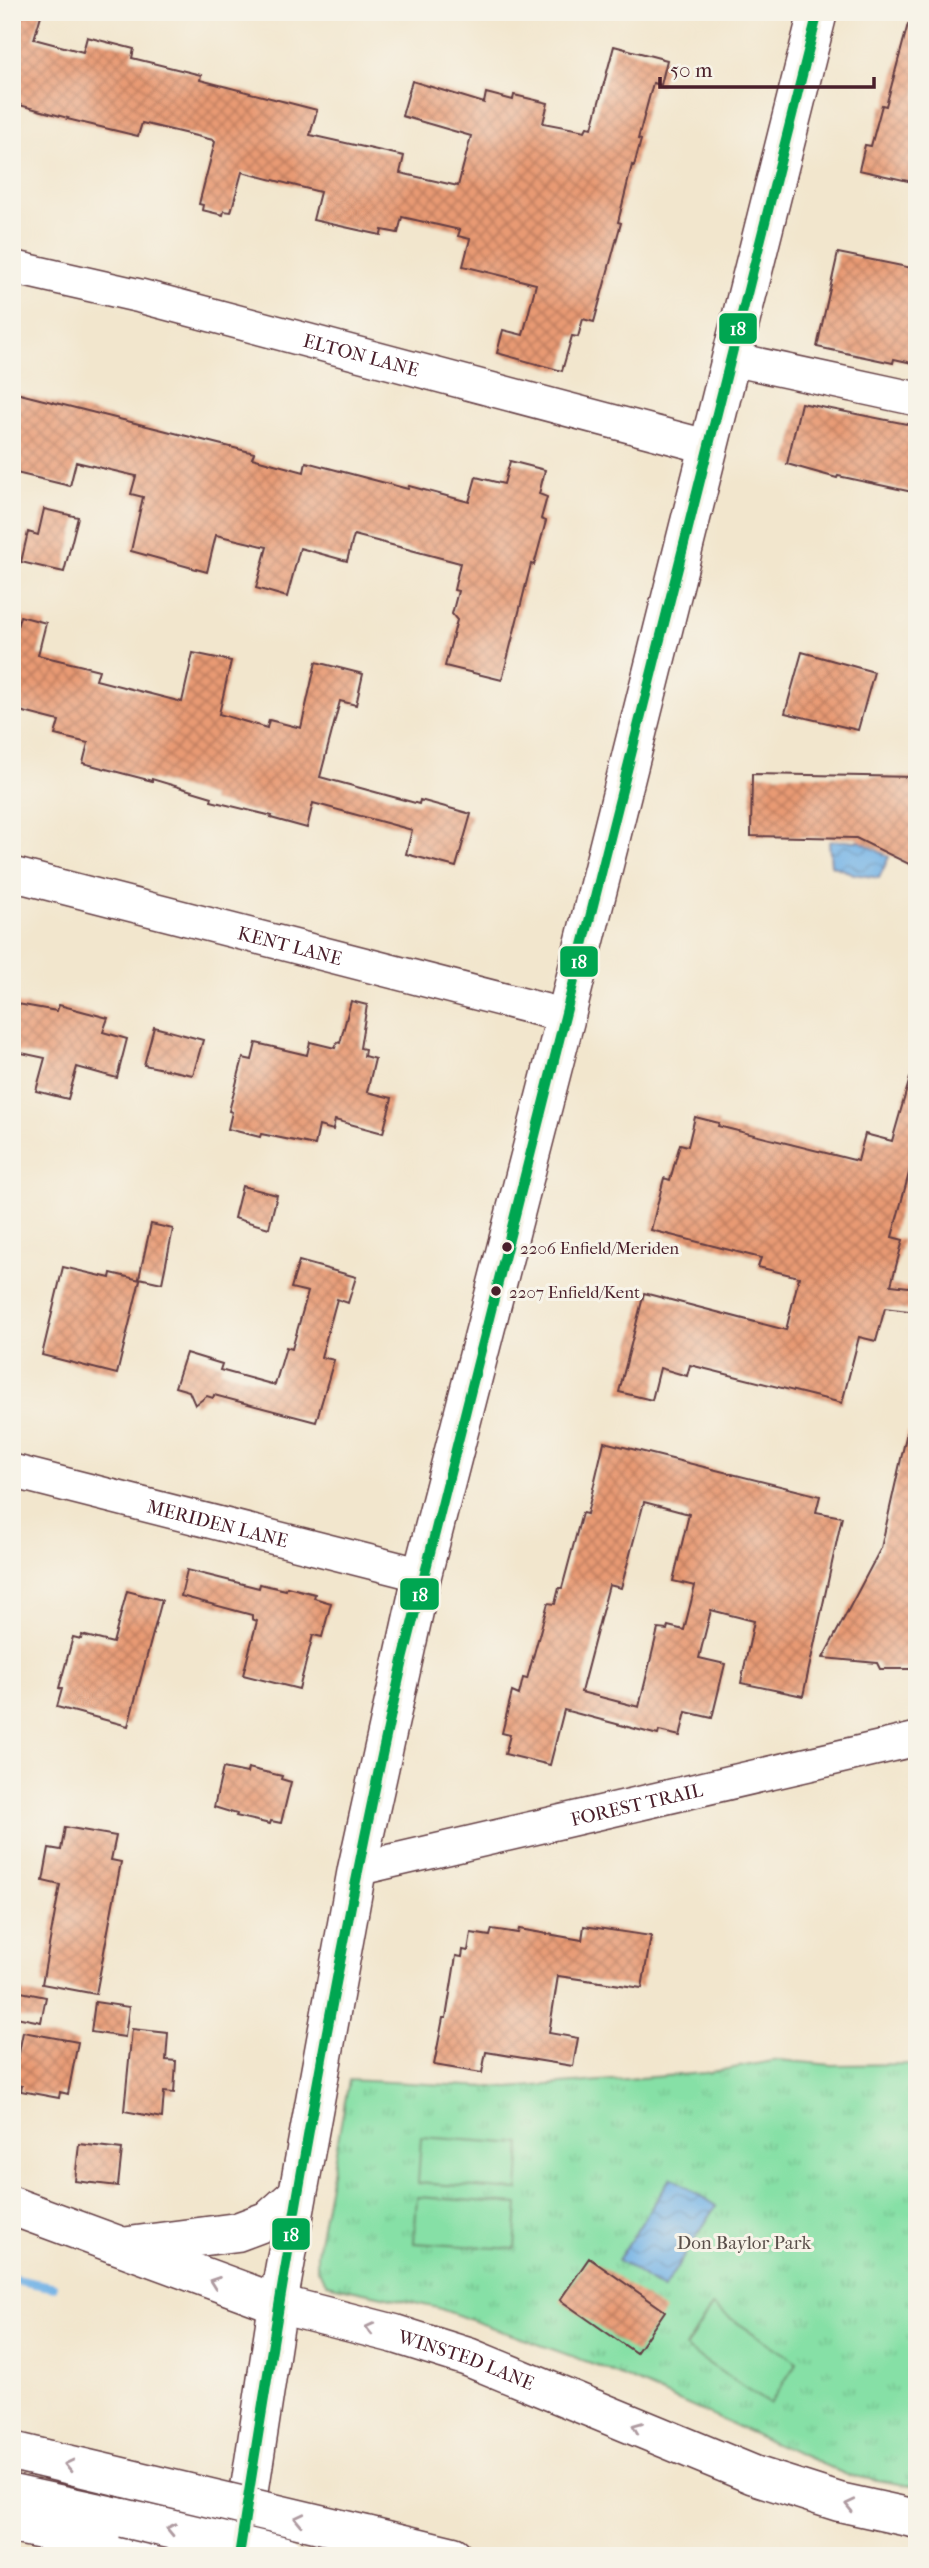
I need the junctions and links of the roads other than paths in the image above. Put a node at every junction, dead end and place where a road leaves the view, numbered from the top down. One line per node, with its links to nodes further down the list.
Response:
1 (818, 12): 3 (main road)
2 (12, 267): 5 (street, ELTON LANE)
3 (732, 359): 4 (street); 5 (main road)
4 (917, 399)
5 (709, 447): 7 (main road)
6 (12, 874): 7 (street, KENT LANE)
7 (566, 1016): 9 (main road)
8 (12, 1471): 9 (street, MERIDEN LANE)
9 (422, 1575): 11 (main road)
10 (917, 1739): 11 (street, FOREST TRAIL)
11 (357, 1869): 12 (main road)
12 (297, 2195): 14 (main road); 15 (main road)
13 (12, 2206): 14 (main road, WINSTED LANE)
14 (122, 2247): 15 (main road, WINSTED LANE, one-way to 14)
15 (278, 2305): 18 (main road, WINSTED LANE, one-way to 15); 22 (main road)
16 (12, 2451): 24 (main road, one-way to 16, bridge)
17 (12, 2494): 20 (main road)
18 (917, 2519)
19 (12, 2524): 20 (main road)
20 (122, 2532): 21 (main road); 23 (main road, one-way to 20, bridge)
21 (170, 2556)
22 (239, 2556)
23 (285, 2556)
24 (453, 2556)

